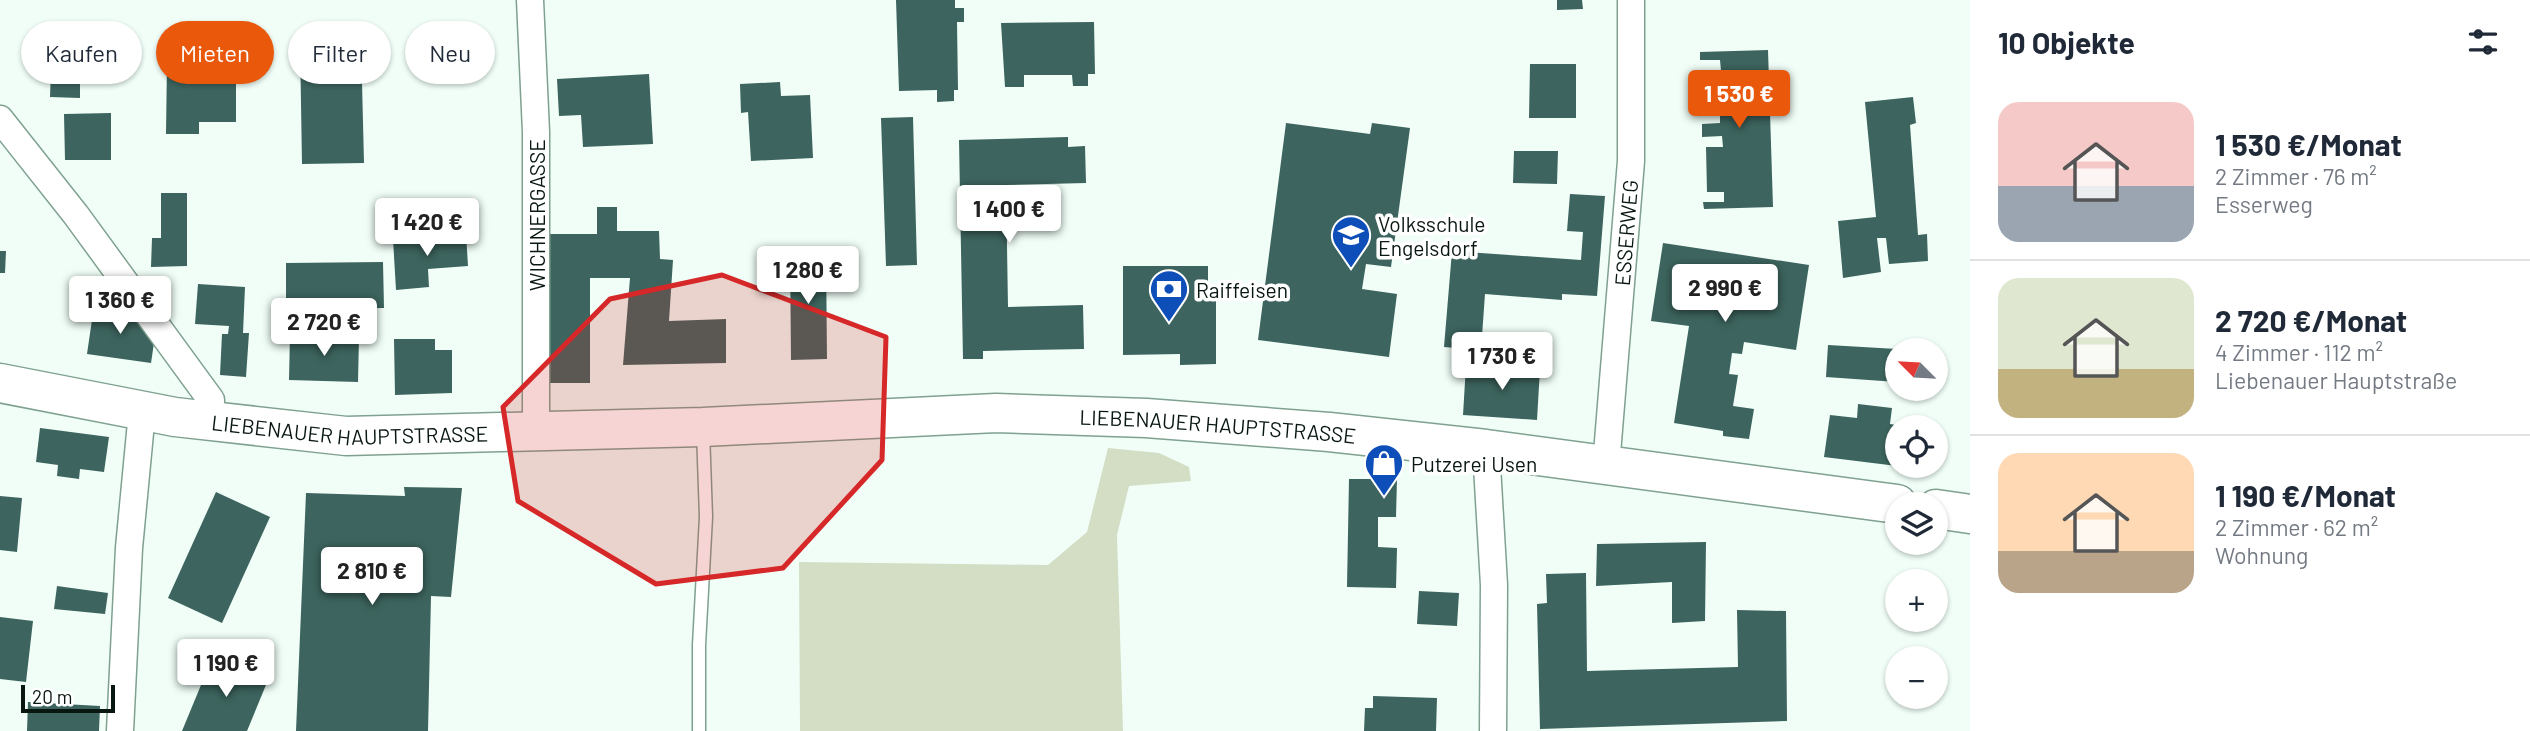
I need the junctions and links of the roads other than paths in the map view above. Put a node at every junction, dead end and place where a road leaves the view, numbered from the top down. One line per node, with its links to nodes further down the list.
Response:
1 (530, 0): 8 (street, WICHNERGASSE)
2 (1631, 0): 10 (street, ESSERWEG)
3 (0, 119): 6 (street)
4 (0, 383): 5 (main road, LIEBENAUER HAUPTSTRASSE)
5 (142, 412): 6 (main road, LIEBENAUER HAUPTSTRASSE); 14 (street)
6 (210, 422): 8 (main road, LIEBENAUER HAUPTSTRASSE)
7 (703, 427): 8 (main road, LIEBENAUER HAUPTSTRASSE); 9 (main road, LIEBENAUER HAUPTSTRASSE); 15 (lane)
8 (536, 430)
9 (1486, 449): 10 (main road, LIEBENAUER HAUPTSTRASSE); 16 (street)
10 (1606, 466): 11 (main road, LIEBENAUER HAUPTSTRASSE)
11 (1885, 502)
12 (1948, 511): 13 (main road)
13 (1970, 514)
14 (120, 731)
15 (699, 731)
16 (1493, 731)

